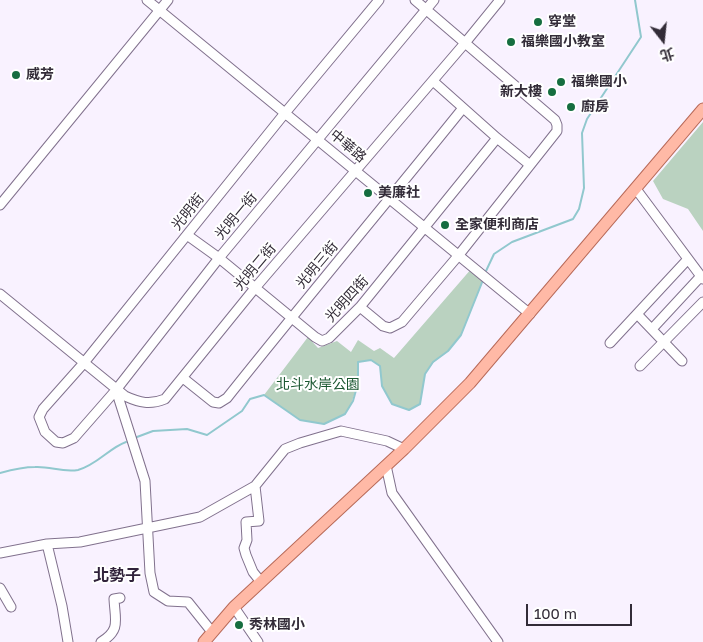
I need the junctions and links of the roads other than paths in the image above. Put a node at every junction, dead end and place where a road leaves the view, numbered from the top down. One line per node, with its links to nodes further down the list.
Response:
1 (147, 0): 8 (street, 中華路)
2 (168, 0): 8 (street)
3 (379, 0): 13 (street, 光明街)
4 (415, 0): 7 (street)
5 (434, 0): 7 (street, 光明一街)
6 (500, 0): 9 (street, 光明二街)
7 (426, 9): 9 (street); 15 (street, 光明一街)
8 (159, 10): 13 (street, 中華路); 20 (street)
9 (465, 43): 10 (street, 光明二街); 16 (street)
10 (433, 81): 11 (street); 17 (street, 光明二街)
11 (463, 108): 14 (street); 19 (street, 光明三街)
12 (703, 109): 18 (main road)
13 (285, 113): 15 (street, 中華路); 22 (street, 光明街)
14 (497, 138): 16 (street); 21 (street, 光明四街)
15 (319, 140): 17 (street, 中華路); 24 (street, 光明一街)
16 (530, 165): 23 (street)
17 (356, 171): 19 (street, 中華路); 27 (street, 光明二街)
18 (636, 189): 25 (street); 31 (main road)
19 (390, 199): 21 (street, 中華路); 33 (street, 光明三街)
20 (0, 205)
21 (424, 228): 23 (street, 中華路); 30 (street, 光明四街)
22 (188, 235): 24 (street, 光明四街); 38 (street, 光明街)
23 (458, 256): 30 (street); 31 (street, 中華路)
24 (219, 258): 27 (street, 光明四街); 41 (street, 光明一街)
25 (688, 259): 26 (street); 32 (street)
26 (702, 278): 34 (street)
27 (255, 288): 33 (street, 光明四街); 40 (street, 光明二街)
28 (0, 294): 38 (street, 光明二街)
29 (703, 302): 35 (street)
30 (360, 307): 33 (street, 光明四街)
31 (530, 314): 43 (main road)
32 (637, 314): 34 (street); 36 (street)
33 (291, 318): 40 (street, 光明三街)
34 (652, 329): 35 (street)
35 (664, 342): 37 (street); 39 (street)
36 (610, 343)
37 (682, 361)
38 (83, 364): 41 (street, 光明二街); 42 (street, 光明街)
39 (640, 366)
40 (183, 378): 41 (street, 光明二街)
41 (116, 390): 42 (street, 光明一街); 46 (street)
42 (56, 442)
43 (404, 449): 44 (main road); 45 (street)
44 (384, 467): 49 (main road); 59 (street)
45 (255, 486): 46 (street); 49 (street)
46 (147, 527): 47 (street); 54 (street)
47 (47, 544): 48 (street); 55 (street)
48 (0, 553)
49 (261, 582): 53 (main road)
50 (0, 588): 52 (street)
51 (120, 598): 56 (street)
52 (11, 607)
53 (234, 607): 54 (main road); 58 (street)
54 (212, 632): 57 (main road)
55 (68, 642)
56 (101, 642)
57 (204, 642)
58 (258, 642)
59 (498, 642)

